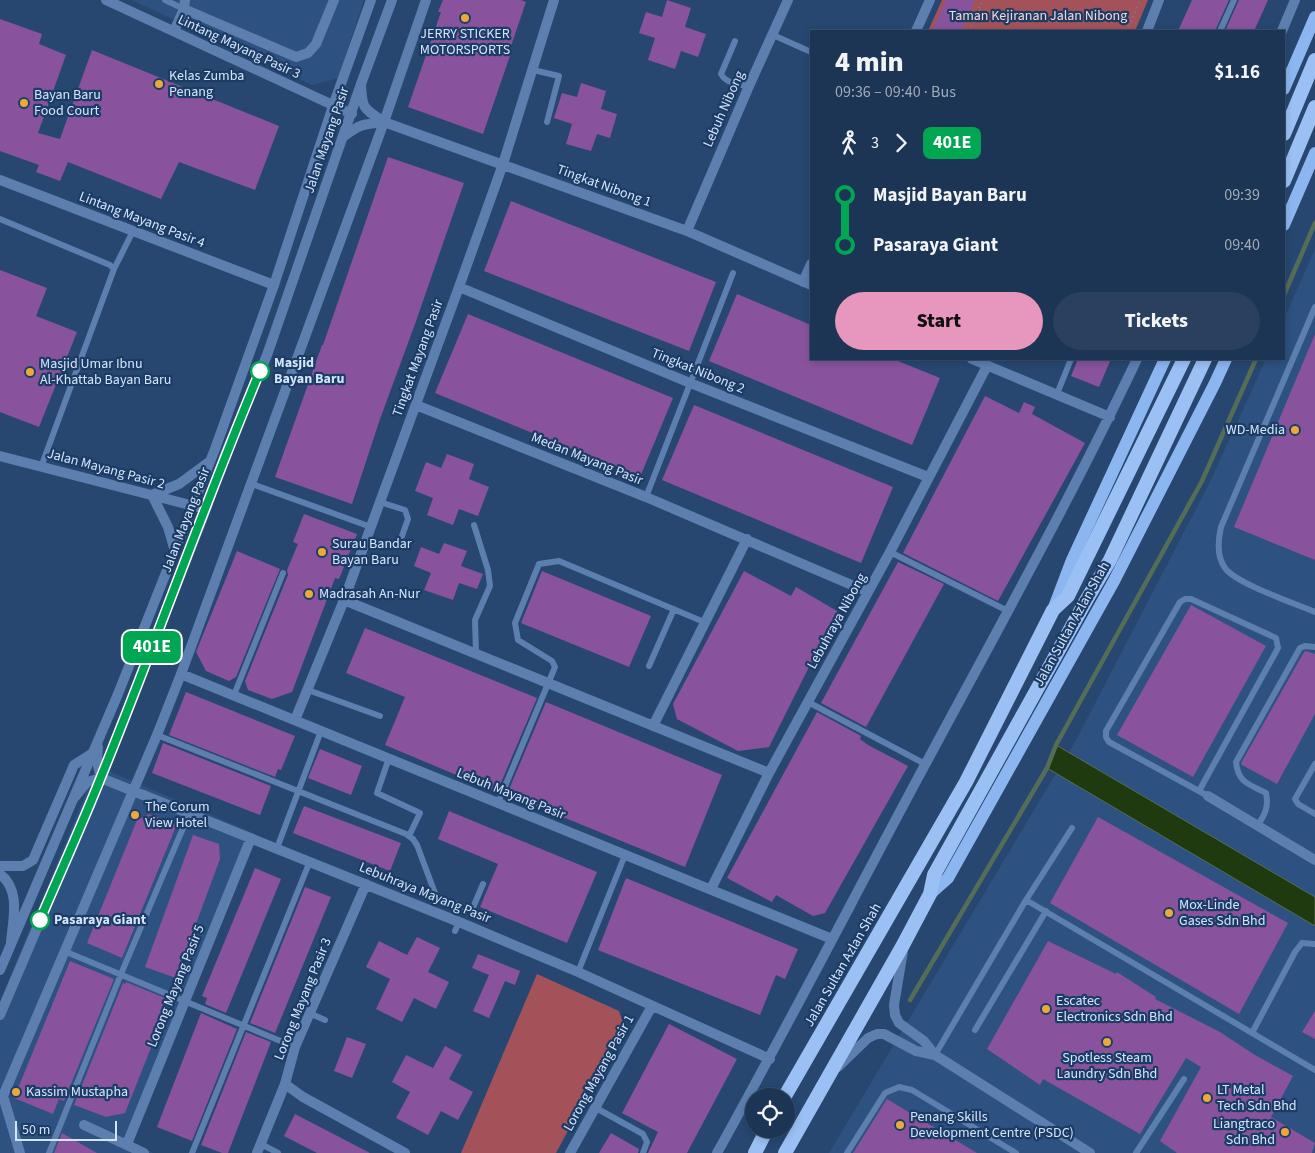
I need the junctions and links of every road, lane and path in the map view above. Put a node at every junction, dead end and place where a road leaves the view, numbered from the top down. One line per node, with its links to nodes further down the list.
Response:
1 (106, 0): 23 (street, Lintang Mayang Pasir 3)
2 (165, 0): 15 (lane)
3 (334, 0): 15 (street)
4 (371, 0): 32 (street, Jalan Mayang Pasir)
5 (392, 0): 29 (street, Jalan Mayang Pasir)
6 (426, 0): 35 (street)
7 (554, 0): 28 (street, Tingkat Mayang Pasir)
8 (788, 0): 24 (street, Lebuh Nibong)
9 (930, 0): 17 (street)
10 (982, 0): 18 (path)
11 (1140, 0): 19 (path)
12 (1159, 0): 20 (street)
13 (1234, 0): 21 (lane)
14 (1296, 0): 22 (street)
15 (185, 5): 23 (street)
16 (1315, 17): 31 (main road)
17 (916, 30)
18 (969, 30)
19 (1127, 30)
20 (1147, 30)
21 (1220, 30)
22 (1282, 30)
23 (174, 31): 32 (street, Lintang Mayang Pasir 3)
24 (773, 35): 26 (lane); 30 (street, Lebuh Nibong)
25 (734, 41): 30 (lane)
26 (810, 52)
27 (1315, 60): 37 (highway)
28 (532, 70): 36 (lane); 40 (street, Tingkat Mayang Pasir)
29 (361, 84): 34 (street, Jalan Mayang Pasir); 35 (street)
30 (748, 86): 46 (street, Lebuh Nibong)
31 (1285, 86)
32 (333, 106): 34 (street, Lintang Mayang Pasir 3); 51 (street, Jalan Mayang Pasir)
33 (1315, 107): 41 (highway)
34 (352, 114): 38 (street, Jalan Mayang Pasir)
35 (384, 122): 38 (street); 40 (street, Tingkat Nibong 1); 70 (street)
36 (547, 122)
37 (1285, 132)
38 (344, 137): 75 (street, Jalan Mayang Pasir)
39 (1315, 153): 44 (main road)
40 (503, 164): 46 (street, Tingkat Nibong 1); 52 (street, Tingkat Mayang Pasir)
41 (1285, 179)
42 (0, 180): 45 (street, Lintang Mayang Pasir 4)
43 (0, 219): 47 (lane)
44 (1285, 223)
45 (133, 231): 47 (lane); 51 (street, Lintang Mayang Pasir 4)
46 (687, 231): 50 (street, Tingkat Nibong 1)
47 (114, 269): 68 (lane)
48 (810, 269): 50 (street)
49 (733, 273): 62 (lane)
50 (807, 283)
51 (274, 285): 67 (street, Jalan Mayang Pasir)
52 (459, 288): 62 (street, Tingkat Nibong 2); 64 (street, Tingkat Mayang Pasir)
53 (1315, 308): 88 (lane)
54 (974, 360): 61 (street)
55 (1071, 360): 63 (lane)
56 (1138, 360): 65 (street)
57 (1165, 360): 86 (main road, Jalan Sultan Azlan Shah)
58 (1184, 360): 86 (highway, Jalan Sultan Azlan Shah)
59 (1204, 360): 130 (highway, Jalan Sultan Azlan Shah)
60 (1226, 360): 130 (main road, Jalan Sultan Azlan Shah)
61 (987, 366): 63 (street); 69 (street, Lebuhraya Nibong)
62 (690, 383): 69 (street, Tingkat Nibong 2); 72 (lane)
63 (1057, 394): 65 (street)
64 (416, 405): 72 (street, Medan Mayang Pasir); 73 (street, Tingkat Mayang Pasir)
65 (1110, 417): 87 (street)
66 (0, 456): 68 (street, Jalan Mayang Pasir 2)
67 (210, 462): 71 (street); 74 (street, Jalan Mayang Pasir)
68 (41, 467): 71 (street, Jalan Mayang Pasir 2)
69 (928, 477): 81 (street, Lebuhraya Nibong)
70 (252, 484): 77 (lane); 93 (street)
71 (152, 496): 74 (street, Jalan Mayang Pasir 2); 80 (street)
72 (646, 497): 79 (street, Medan Mayang Pasir)
73 (380, 502): 77 (street, Tingkat Mayang Pasir); 78 (lane)
74 (193, 506): 75 (street, Jalan Mayang Pasir 2); 80 (street, Jalan Mayang Pasir)
75 (206, 509): 109 (street, Jalan Mayang Pasir)
76 (474, 525): 91 (lane)
77 (371, 527): 84 (street, Tingkat Mayang Pasir)
78 (402, 536)
79 (747, 539): 83 (street, Medan Mayang Pasir); 89 (street)
80 (175, 551): 103 (street, Jalan Mayang Pasir)
81 (890, 552): 83 (street, Lebuhraya Nibong); 87 (lane)
82 (283, 573): 96 (lane)
83 (868, 592): 97 (street, Lebuhraya Nibong)
84 (344, 600): 91 (street); 95 (street, Tingkat Mayang Pasir)
85 (674, 610): 89 (lane); 92 (lane); 94 (lane)
86 (1053, 610): 156 (highway, Jalan Sultan Azlan Shah)
87 (1008, 611): 106 (street)
88 (1315, 612)
89 (704, 622): 100 (street)
90 (1315, 647): 117 (lane)
91 (476, 654): 94 (street)
92 (650, 666)
93 (181, 674): 96 (street, Lebuh Mayang Pasir); 102 (street)
94 (549, 684): 100 (street); 114 (lane)
95 (308, 690): 98 (lane); 99 (street, Tingkat Mayang Pasir)
96 (234, 695): 99 (street, Lebuh Mayang Pasir)
97 (808, 702): 106 (lane); 108 (street, Lebuhraya Nibong)
98 (380, 716)
99 (296, 720): 101 (street, Lebuh Mayang Pasir)
100 (653, 726): 108 (street)
101 (321, 731): 105 (street, Lebuh Mayang Pasir); 111 (lane)
102 (157, 735): 110 (street); 111 (lane)
103 (99, 738): 104 (street, Jalan Mayang Pasir); 109 (street)
104 (93, 753): 113 (street, Jalan Mayang Pasir); 125 (street)
105 (389, 758): 114 (street, Lebuh Mayang Pasir); 119 (lane)
106 (925, 764): 133 (street)
107 (1315, 764): 116 (lane)
108 (769, 773): 129 (street, Lebuhraya Nibong)
109 (101, 778): 110 (street, Lebuhraya Mayang Pasir); 113 (street); 144 (street, Jalan Mayang Pasir)
110 (132, 792): 115 (street, Lebuhraya Mayang Pasir); 137 (street)
111 (298, 792): 119 (lane); 121 (lane)
112 (1203, 794): 112 (lane); 117 (street)
113 (72, 802): 135 (street, Jalan Mayang Pasir)
114 (498, 803): 122 (street, Lebuh Mayang Pasir)
115 (189, 814): 120 (street, Lebuhraya Mayang Pasir); 140 (lane)
116 (1315, 814)
117 (1258, 825): 123 (street)
118 (1072, 828): 131 (lane)
119 (409, 836): 128 (lane)
120 (251, 838): 121 (street, Lebuhraya Mayang Pasir); 141 (street, Lorong Mayang Pasir 5)
121 (276, 848): 124 (street, Lebuhraya Mayang Pasir)
122 (625, 854): 129 (street, Lebuh Mayang Pasir); 139 (lane)
123 (1314, 857)
124 (310, 861): 127 (street, Lebuhraya Mayang Pasir); 146 (lane)
125 (0, 866)
126 (0, 874): 135 (street)
127 (366, 884): 139 (street, Lebuhraya Mayang Pasir); 143 (street, Lorong Mayang Pasir 3)
128 (482, 884)
129 (711, 890): 133 (street, Lebuh Mayang Pasir)
130 (930, 894): 136 (highway, Jalan Sultan Azlan Shah)
131 (1026, 900): 132 (lane); 150 (lane)
132 (1046, 911): 147 (lane); 148 (lane)
133 (832, 939): 151 (street)
134 (1315, 944): 148 (lane)
135 (10, 945): 138 (street, Jalan Mayang Pasir)
136 (904, 945): 150 (street); 153 (highway, Jalan Sultan Azlan Shah)
137 (64, 951): 140 (lane); 163 (street)
138 (0, 970)
139 (578, 972): 142 (street, Lebuhraya Mayang Pasir)
140 (121, 974): 141 (lane); 164 (lane)
141 (184, 1000): 146 (lane); 160 (street, Lorong Mayang Pasir 5)
142 (652, 1006): 151 (street, Lebuhraya Mayang Pasir); 157 (street, Lorong Mayang Pasir 1)
143 (309, 1013): 145 (lane); 149 (street, Lorong Mayang Pasir 3)
144 (0, 1015)
145 (325, 1020)
146 (244, 1026): 149 (lane); 166 (lane)
147 (975, 1030)
148 (1252, 1033): 152 (lane)
149 (295, 1047): 155 (street, Lorong Mayang Pasir 3)
150 (935, 1055): 153 (street); 162 (street)
151 (770, 1058): 171 (street)
152 (1315, 1070)
153 (829, 1076): 173 (highway, Jalan Sultan Azlan Shah)
154 (1184, 1079): 176 (lane)
155 (285, 1084): 161 (street, Lorong Mayang Pasir 3); 168 (street)
156 (790, 1088)
157 (596, 1108): 169 (street, Lorong Mayang Pasir 1); 170 (lane)
158 (84, 1125): 160 (street)
159 (762, 1138): 172 (highway)
160 (127, 1144): 165 (street)
161 (259, 1148): 167 (lane)
162 (1086, 1152)
163 (20, 1153)
164 (49, 1153)
165 (144, 1153)
166 (192, 1153)
167 (278, 1153)
168 (405, 1153)
169 (570, 1153)
170 (643, 1153)
171 (717, 1153)
172 (755, 1153)
173 (785, 1153)
174 (847, 1153): 175 (lane)
175 (1016, 1153)
176 (1136, 1153)

